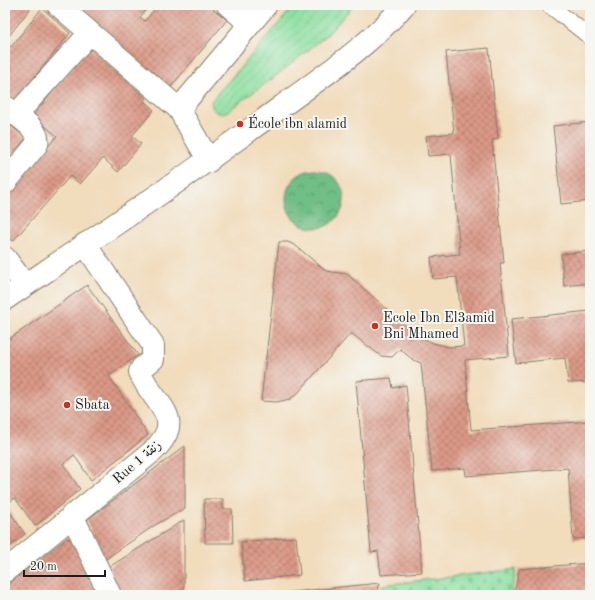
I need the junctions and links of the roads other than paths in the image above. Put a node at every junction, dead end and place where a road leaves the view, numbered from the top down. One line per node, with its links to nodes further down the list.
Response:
1 (58, 5): 7 (street)
2 (228, 5): 6 (street)
3 (266, 5): 6 (street)
4 (549, 5): 8 (lane)
5 (401, 6): 11 (street)
6 (250, 24): 9 (street)
7 (90, 34): 9 (street); 10 (street)
8 (590, 37)
9 (179, 109): 11 (street)
10 (11, 110): 12 (street)
11 (209, 161): 13 (street)
12 (5, 183)
13 (85, 244): 15 (street); 17 (street, Rue 1 زنقة)
14 (5, 258): 15 (street)
15 (25, 285): 16 (street)
16 (5, 299)
17 (72, 515): 18 (street, Rue 1 زنقة); 19 (street)
18 (5, 571)
19 (110, 595)

